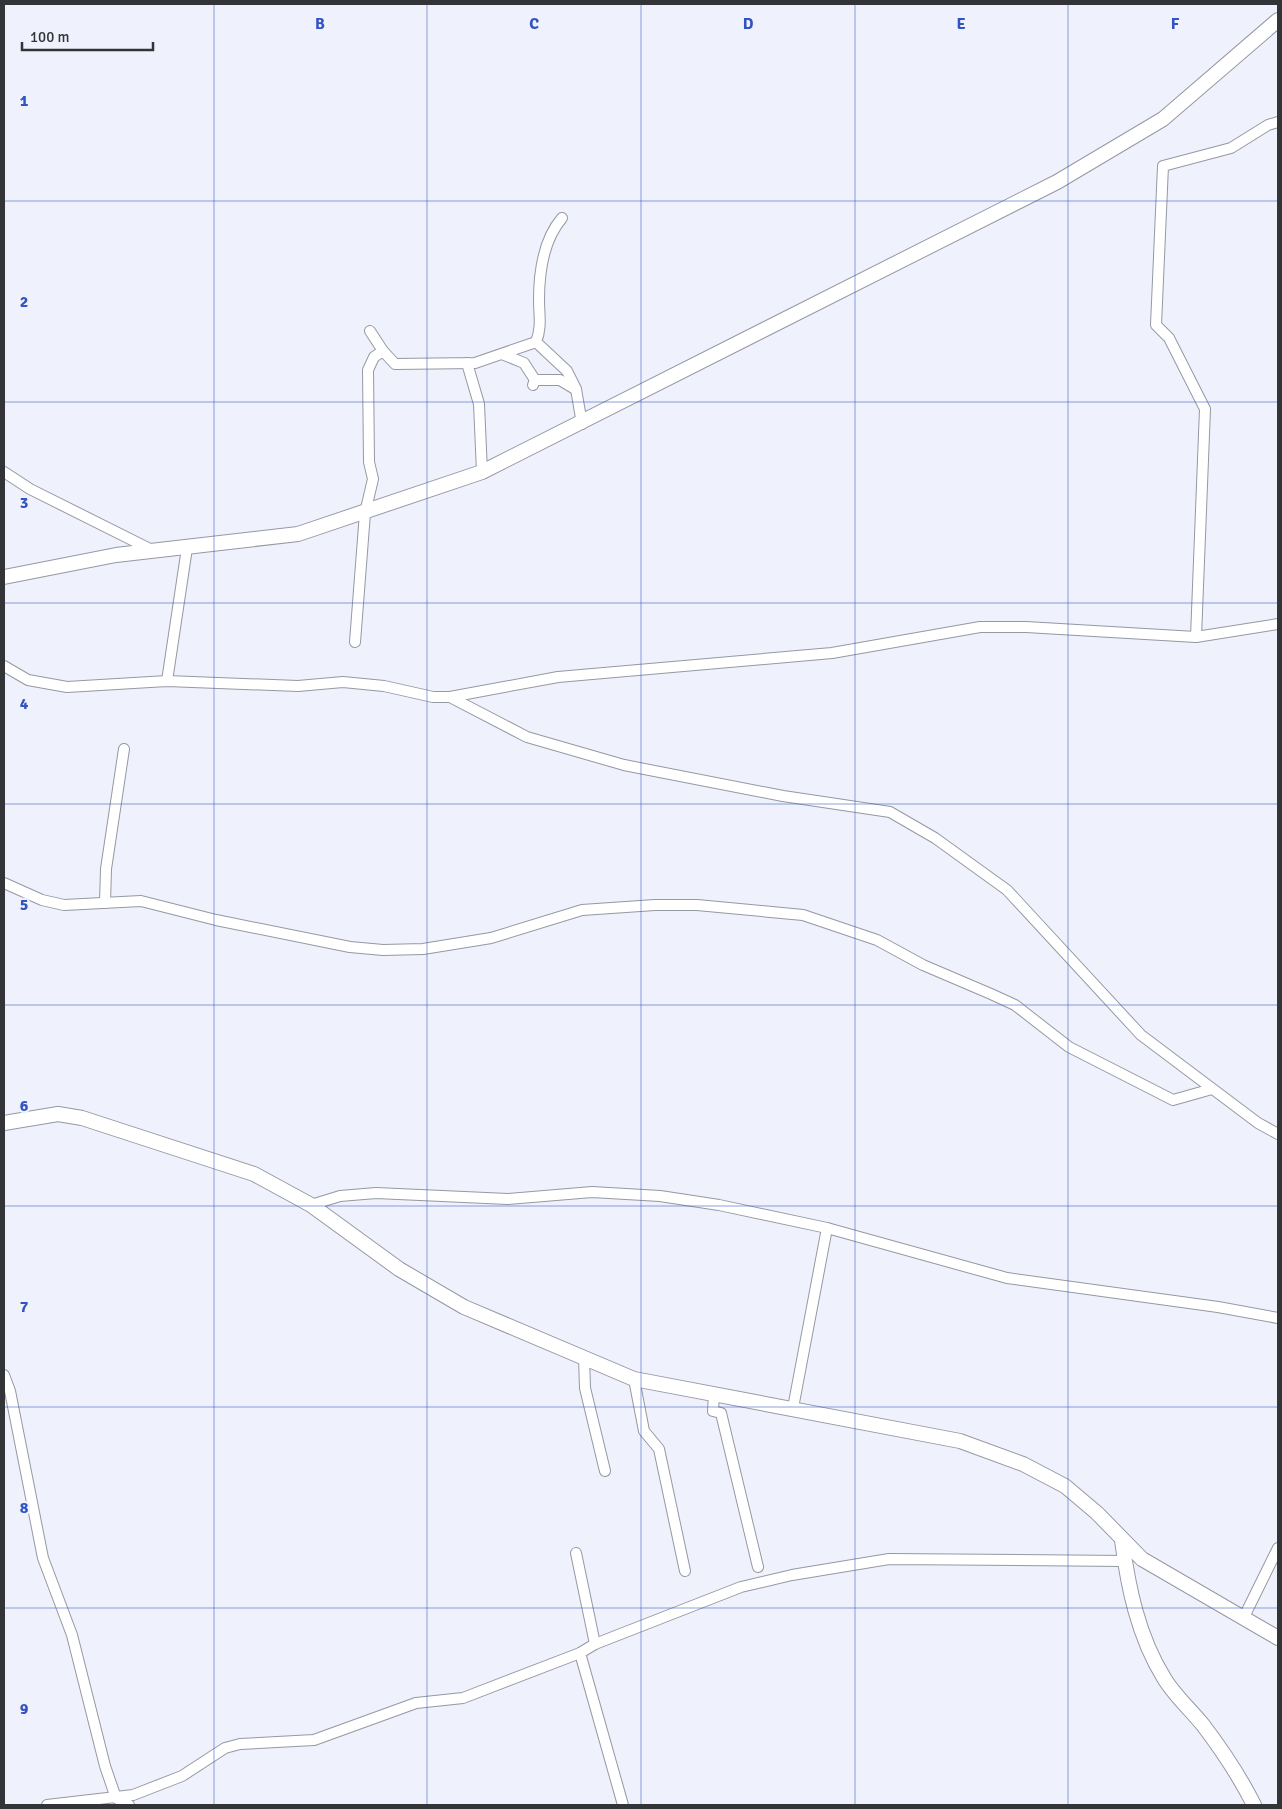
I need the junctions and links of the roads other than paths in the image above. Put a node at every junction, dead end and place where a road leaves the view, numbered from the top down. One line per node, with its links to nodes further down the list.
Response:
1 (1278, 20): 10 (street)
2 (1278, 122): 18 (street)
3 (562, 218): 5 (street)
4 (370, 331): 6 (street)
5 (536, 342): 7 (street); 9 (street)
6 (383, 351): 8 (street); 13 (street)
7 (502, 354): 8 (street); 9 (street)
8 (467, 363): 12 (street)
9 (576, 389): 10 (street)
10 (582, 424): 12 (street)
11 (4, 472): 15 (street)
12 (482, 472): 13 (street)
13 (365, 513): 14 (street); 19 (street)
14 (187, 548): 15 (street); 21 (street)
15 (155, 551): 16 (street)
16 (4, 577)
17 (1278, 624): 18 (street)
18 (1196, 637): 22 (street)
19 (355, 642)
20 (4, 666): 21 (street)
21 (167, 680): 22 (street)
22 (450, 697): 26 (street)
23 (124, 749): 25 (street)
24 (4, 883): 25 (street)
25 (105, 903): 26 (street)
26 (1212, 1089): 28 (street)
27 (4, 1122): 29 (street)
28 (1278, 1134)
29 (311, 1205): 30 (street); 32 (street)
30 (827, 1228): 31 (street); 36 (street)
31 (1278, 1318)
32 (584, 1358): 34 (street); 37 (street)
33 (4, 1375): 48 (street)
34 (634, 1379): 35 (street); 43 (street)
35 (714, 1394): 36 (street); 42 (street)
36 (793, 1408): 38 (street)
37 (605, 1471)
38 (1122, 1540): 41 (street); 44 (street)
39 (1278, 1548): 44 (street)
40 (576, 1553): 46 (street)
41 (1125, 1561): 46 (street); 52 (street)
42 (758, 1567)
43 (685, 1571)
44 (1243, 1619): 45 (street)
45 (1278, 1638)
46 (595, 1644): 47 (street)
47 (580, 1653): 48 (street); 51 (street)
48 (116, 1798): 49 (street); 50 (street)
49 (47, 1805)
50 (129, 1805)
51 (623, 1805)
52 (1254, 1805)

